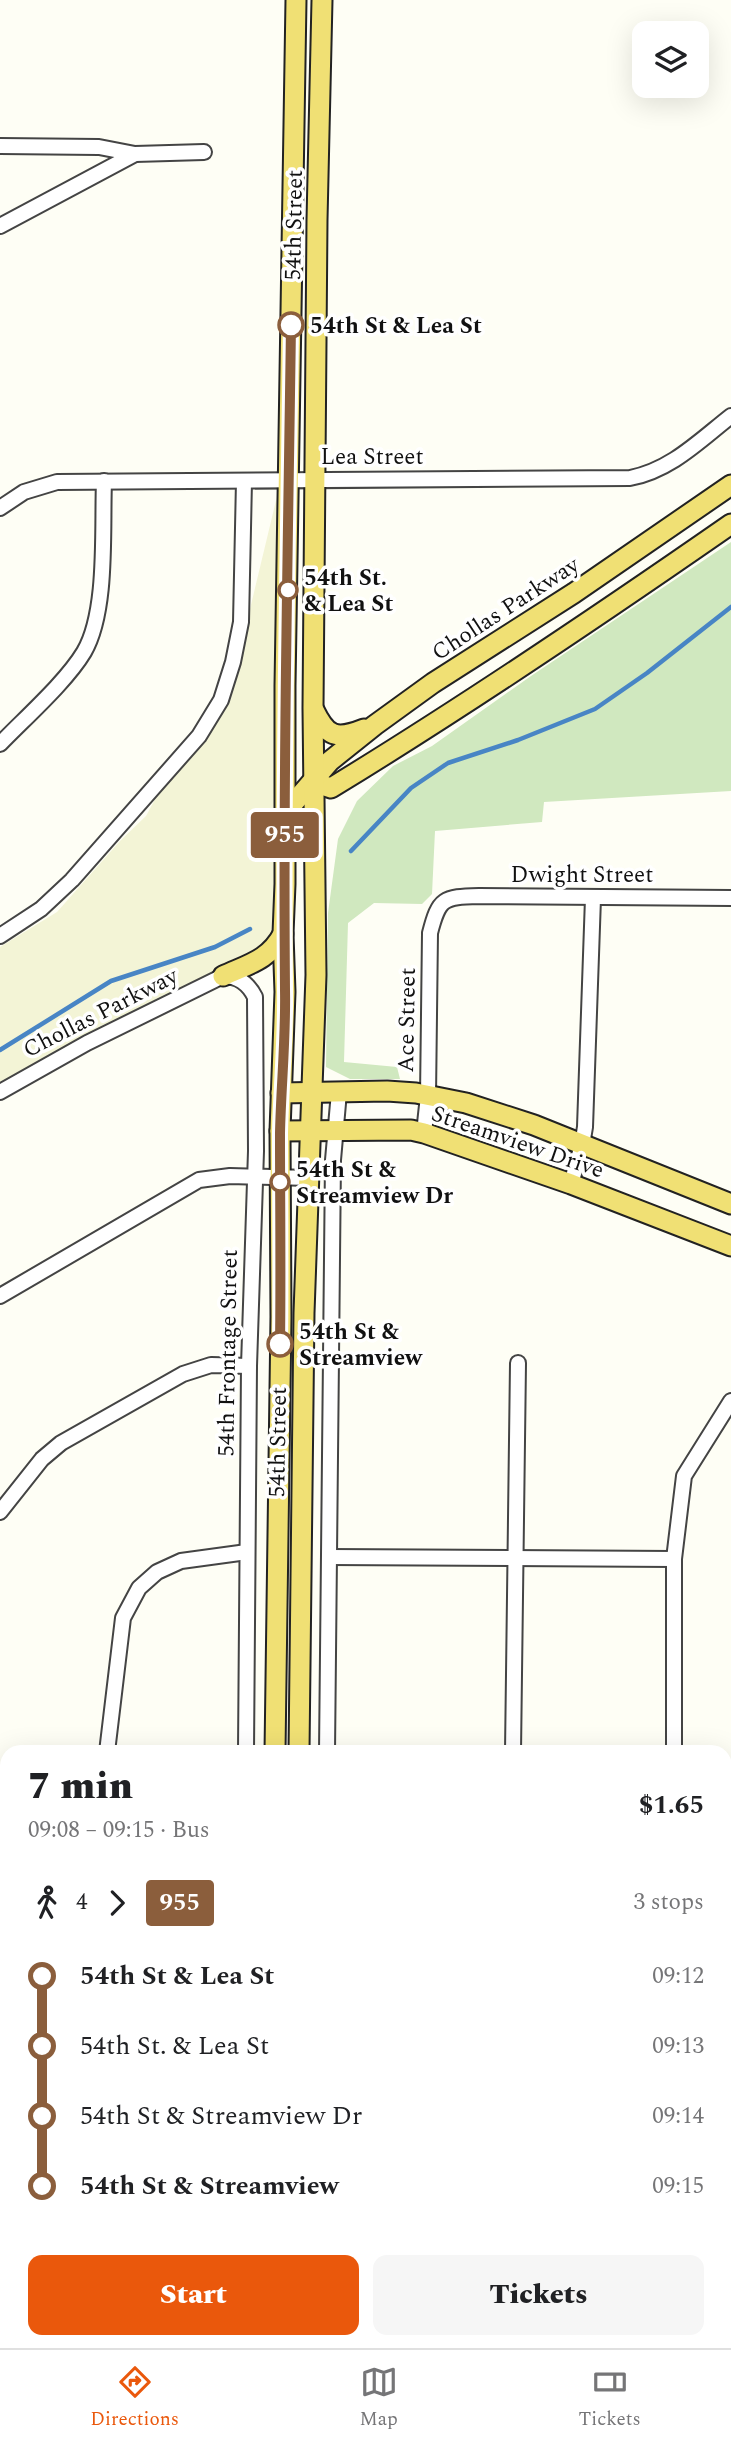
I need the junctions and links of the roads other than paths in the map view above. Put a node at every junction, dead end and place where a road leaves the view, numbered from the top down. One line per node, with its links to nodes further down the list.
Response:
1 (296, 0): 3 (main road, 54th Street)
2 (322, 0): 4 (main road, 54th Street)
3 (295, 79): 4 (main road); 11 (main road, 54th Street)
4 (319, 128): 10 (main road, 54th Street)
5 (0, 146): 7 (street)
6 (204, 152): 7 (street)
7 (135, 155): 8 (street)
8 (0, 226)
9 (731, 416): 10 (street, Lea Street)
10 (314, 479): 11 (street, Lea Street); 17 (main road, 54th Street)
11 (290, 480): 13 (street, Lea Street); 21 (main road, 54th Street)
12 (104, 481): 13 (street, Lea Street); 15 (street, Lea Street); 19 (street)
13 (244, 481): 26 (street)
14 (731, 485): 18 (main road, Chollas Parkway)
15 (0, 508)
16 (731, 524): 20 (main road)
17 (313, 708): 18 (main road); 20 (main road, 54th Street)
18 (375, 725): 20 (main road, Chollas Parkway)
19 (0, 744)
20 (313, 782): 21 (main road, Chollas Parkway); 31 (main road, 54th Street)
21 (285, 814): 25 (main road, 54th Street)
22 (593, 898): 23 (street, Dwight Street); 24 (street, Dwight Street); 37 (street)
23 (731, 898)
24 (436, 909): 32 (street, Ace Street)
25 (283, 934): 27 (main road); 30 (main road, 54th Street)
26 (0, 936)
27 (223, 976): 28 (street, Chollas Parkway); 38 (street, 54th Frontage Street)
28 (0, 1092)
29 (339, 1092): 31 (main road, Streamview Drive); 32 (main road, Streamview Drive); 34 (street)
30 (281, 1093): 31 (main road, Streamview Drive); 35 (main road, 54th Street)
31 (312, 1093): 33 (main road, 54th Street)
32 (428, 1096): 36 (street, Ace Street); 37 (main road, Streamview Drive)
33 (310, 1130): 34 (main road, Streamview Drive); 35 (main road, Streamview Drive); 40 (main road, 54th Street)
34 (337, 1130): 36 (main road, Streamview Drive); 50 (street)
35 (280, 1131): 39 (main road, 54th Street)
36 (424, 1133): 41 (main road, Streamview Drive)
37 (582, 1145): 41 (street); 42 (main road, Streamview Drive)
38 (255, 1176): 39 (street); 44 (street); 46 (street, 54th Frontage Street)
39 (280, 1177): 40 (street); 55 (main road, 54th Street)
40 (309, 1178): 56 (main road, 54th Street)
41 (571, 1184): 43 (main road, Streamview Drive)
42 (731, 1204)
43 (731, 1246)
44 (0, 1296)
45 (518, 1363): 51 (street)
46 (249, 1366): 48 (street); 49 (street, 54th Frontage Street)
47 (731, 1401): 52 (street)
48 (0, 1512)
49 (247, 1552): 53 (street); 54 (street, 54th Frontage Street)
50 (329, 1557): 51 (street); 57 (street)
51 (516, 1559): 52 (street); 58 (street)
52 (674, 1559): 59 (street)
53 (108, 1745)
54 (246, 1745)
55 (275, 1745)
56 (299, 1745)
57 (327, 1745)
58 (513, 1745)
59 (674, 1745)

